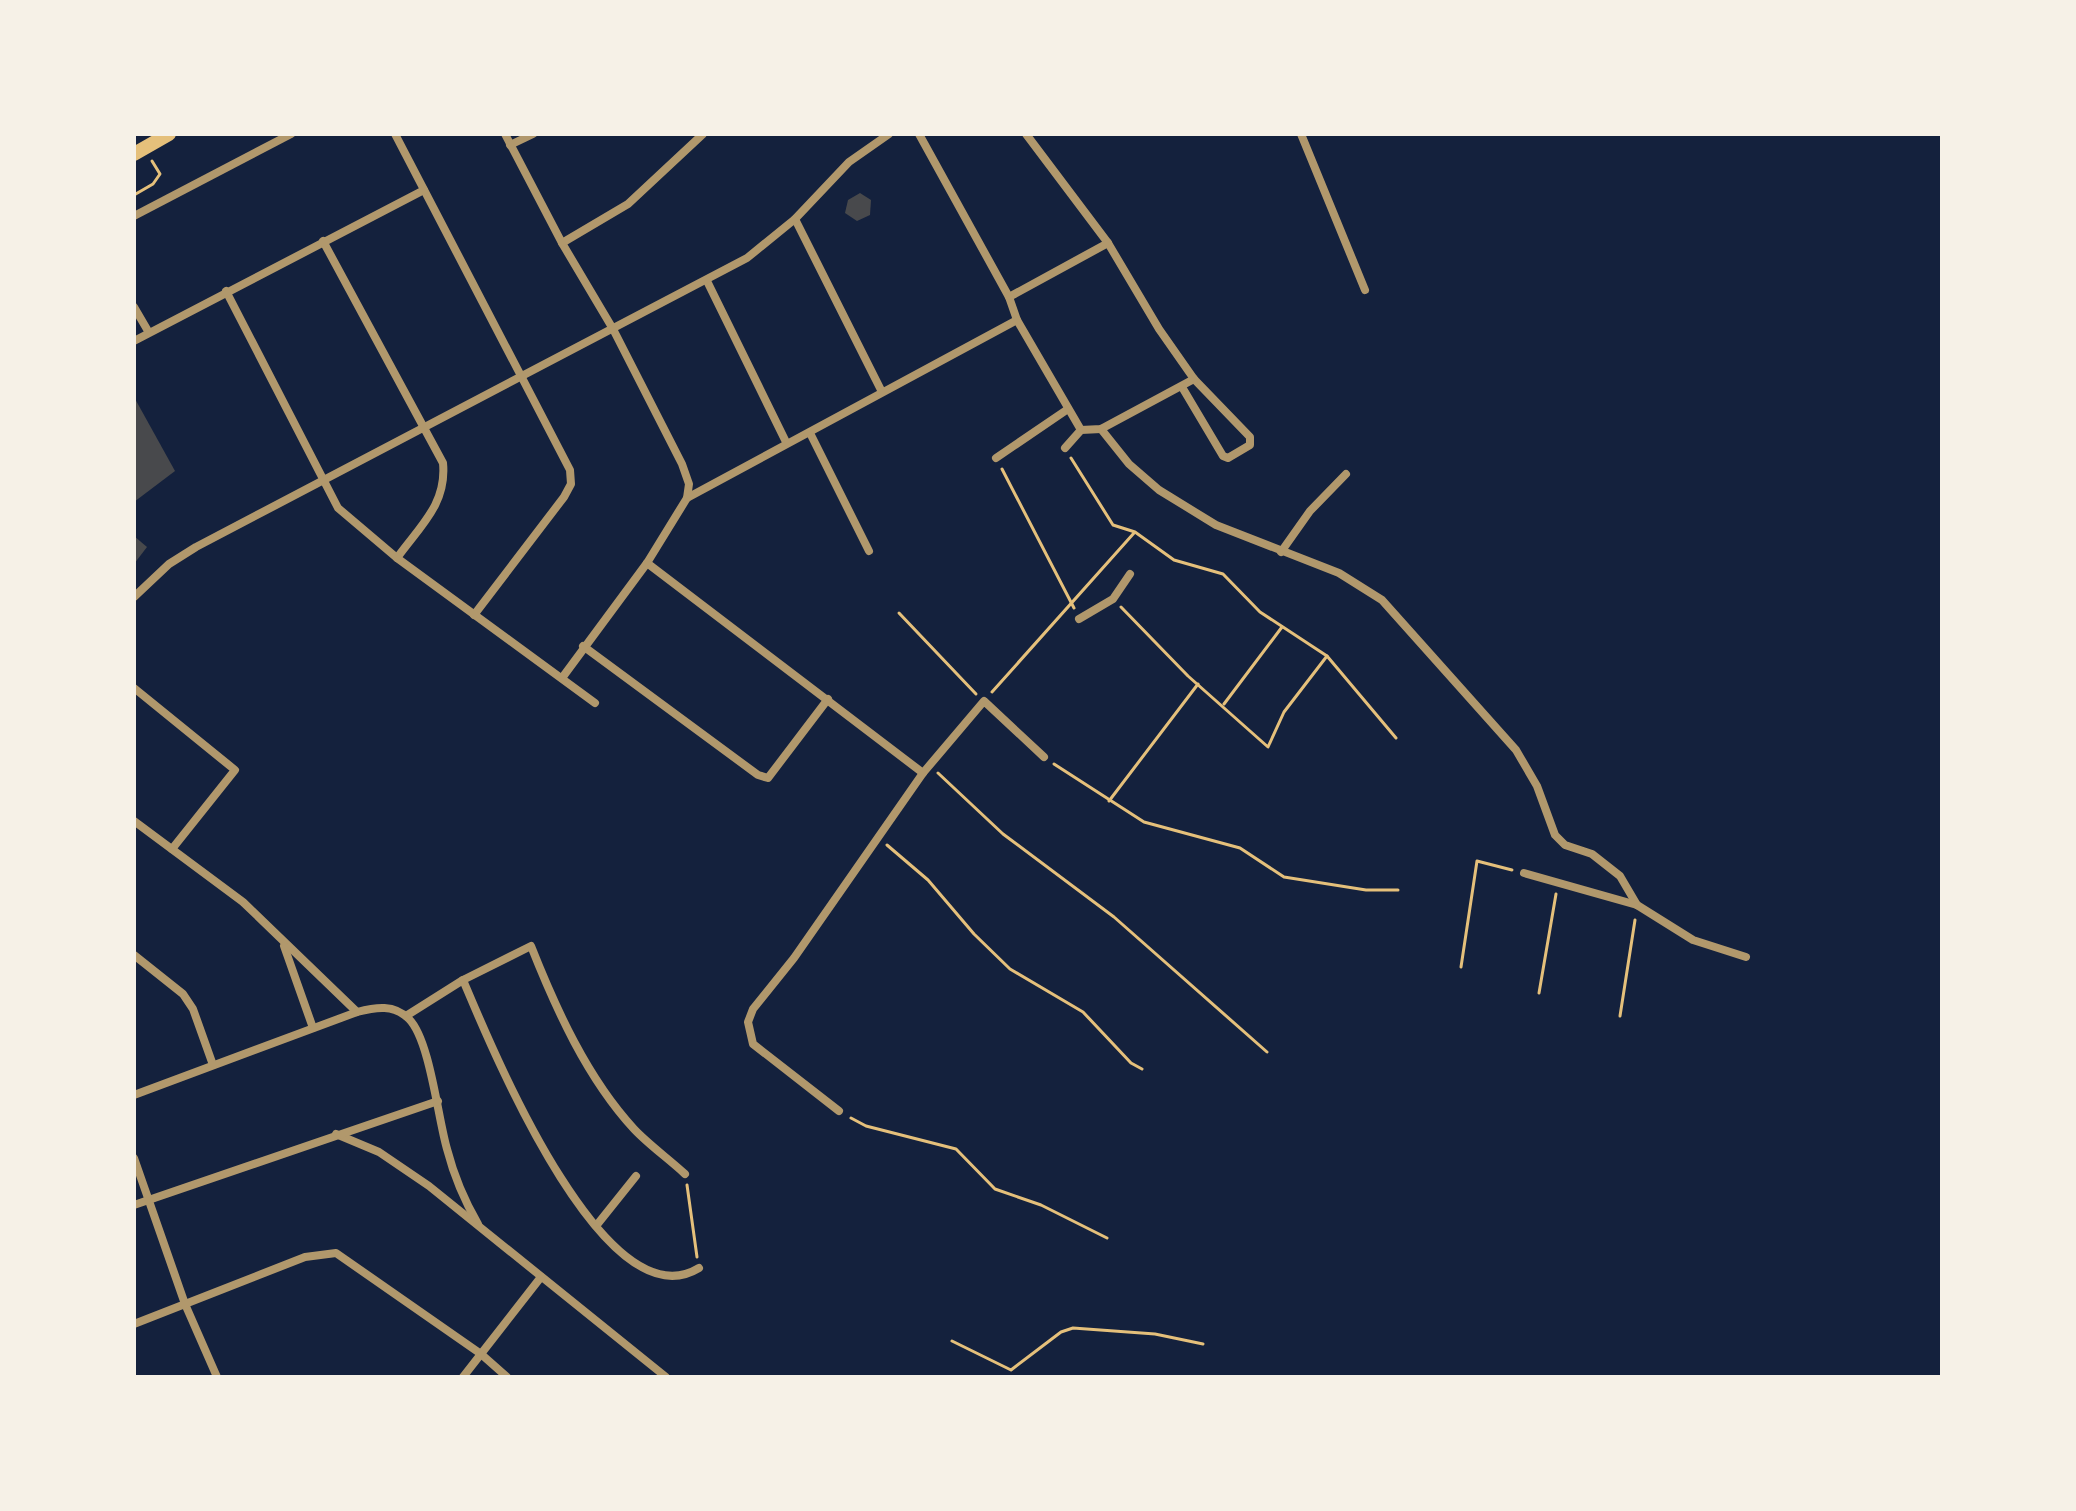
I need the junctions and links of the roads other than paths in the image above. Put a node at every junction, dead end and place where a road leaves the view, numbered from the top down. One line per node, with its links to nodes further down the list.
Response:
1 (169, 134): 12 (main road)
2 (291, 134): 14 (street)
3 (395, 134): 13 (street)
4 (505, 134): 11 (street)
5 (533, 134): 11 (street)
6 (703, 134): 17 (street)
7 (889, 134): 15 (street)
8 (919, 134): 22 (street)
9 (1026, 134): 18 (street)
10 (1301, 134): 20 (street)
11 (510, 145): 17 (street)
12 (141, 154)
13 (424, 190): 16 (street); 28 (street)
14 (134, 216)
15 (795, 219): 19 (street); 31 (street)
16 (323, 241): 21 (street); 33 (street)
17 (562, 243): 25 (street)
18 (1108, 243): 22 (street); 29 (street)
19 (707, 281): 25 (street); 37 (street)
20 (1365, 290)
21 (226, 291): 26 (street); 41 (street)
22 (1009, 297): 24 (street)
23 (134, 307): 26 (street)
24 (1017, 320): 31 (street); 32 (street)
25 (613, 329): 28 (street); 42 (street)
26 (148, 331): 27 (street)
27 (134, 341)
28 (521, 378): 33 (street); 49 (street)
29 (1194, 379): 30 (street); 30 (street)
30 (1182, 387): 34 (street)
31 (882, 392): 36 (street)
32 (1068, 409): 35 (street); 39 (street)
33 (426, 428): 41 (street); 45 (street)
34 (1101, 429): 35 (street); 44 (street)
35 (1081, 430): 38 (street)
36 (810, 433): 37 (street); 43 (street)
37 (786, 442): 42 (street)
38 (1065, 448)
39 (996, 458)
40 (1346, 474): 44 (street)
41 (322, 483): 45 (street); 48 (street)
42 (687, 498): 46 (street)
43 (869, 551)
44 (1281, 552): 61 (street)
45 (397, 558): 49 (street)
46 (647, 563): 51 (street); 54 (street)
47 (1130, 574): 50 (street)
48 (134, 597)
49 (474, 615): 52 (street)
50 (1079, 619)
51 (583, 646): 52 (street); 54 (street)
52 (562, 678): 55 (street)
53 (134, 688): 59 (street)
54 (828, 699): 57 (street)
55 (595, 703)
56 (1044, 757): 57 (street)
57 (926, 769): 72 (street)
58 (134, 821): 59 (street)
59 (172, 849): 62 (street)
60 (1524, 873): 61 (street)
61 (1637, 905): 64 (street)
62 (282, 942): 66 (street); 68 (street)
63 (134, 955): 69 (street)
64 (1746, 957)
65 (463, 980): 67 (street); 75 (street); 80 (street)
66 (357, 1012): 67 (street); 68 (street)
67 (406, 1016): 71 (street)
68 (313, 1028): 69 (street)
69 (213, 1065): 70 (street)
70 (134, 1095)
71 (438, 1101): 73 (street); 79 (street)
72 (839, 1111)
73 (336, 1134): 77 (street); 79 (street)
74 (134, 1158): 77 (street)
75 (685, 1174)
76 (636, 1176): 80 (street)
77 (149, 1198): 78 (street); 83 (street)
78 (134, 1205)
79 (478, 1224): 82 (street)
80 (596, 1226): 81 (street)
81 (699, 1268)
82 (541, 1277): 85 (street); 89 (street)
83 (185, 1304): 84 (street); 85 (street); 86 (street)
84 (134, 1324)
85 (481, 1354): 87 (street); 88 (street)
86 (217, 1377)
87 (463, 1377)
88 (507, 1377)
89 (666, 1377)

